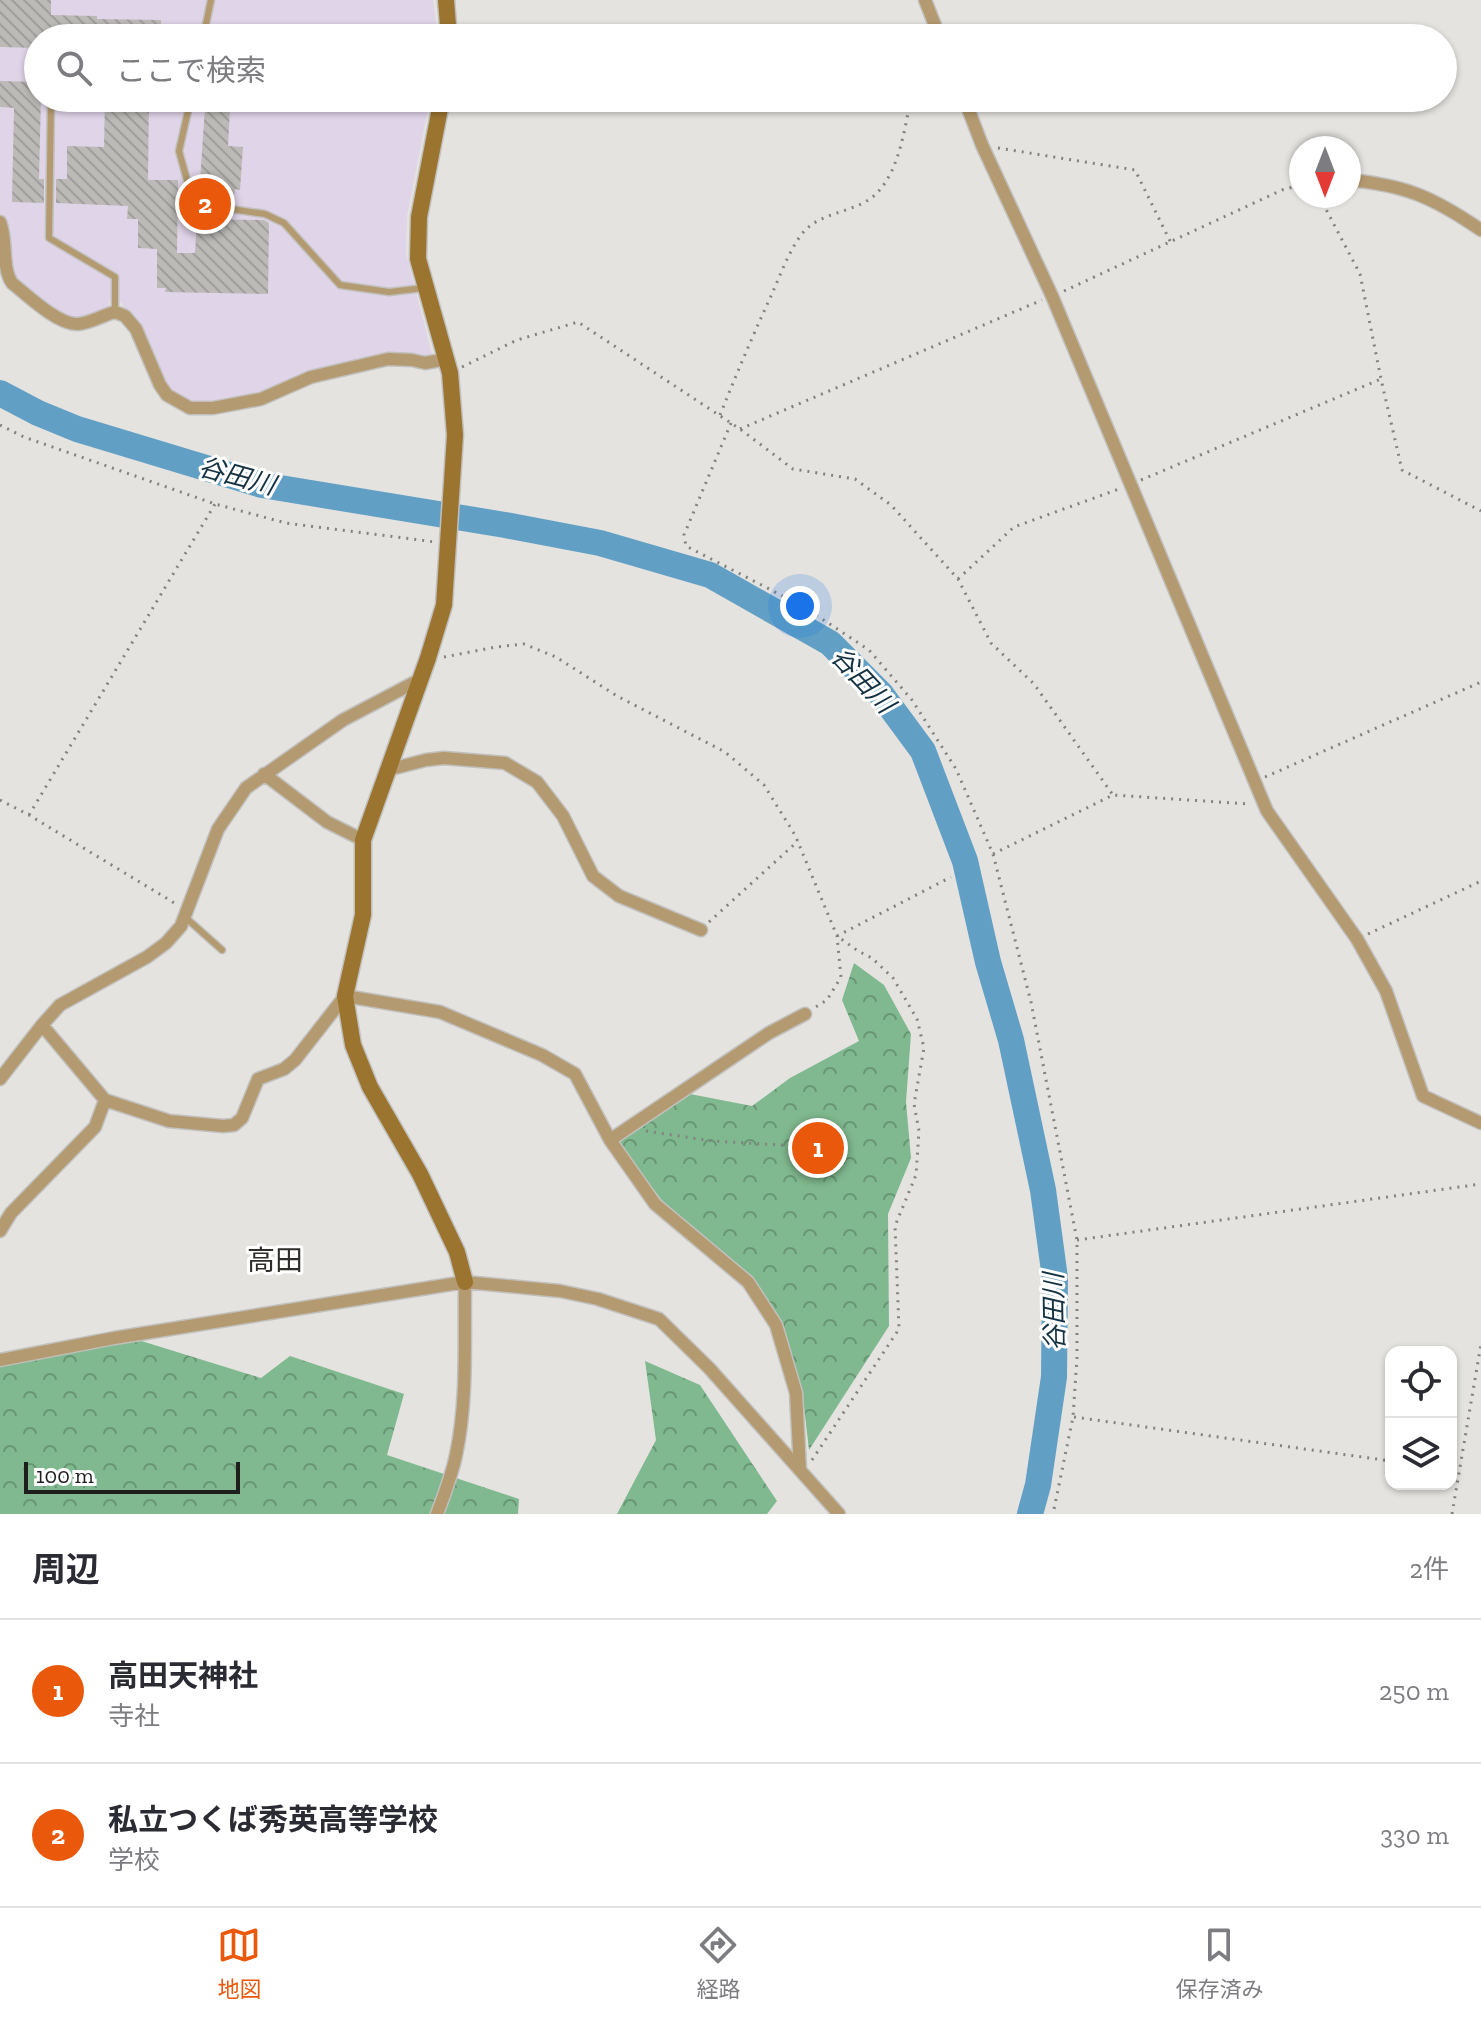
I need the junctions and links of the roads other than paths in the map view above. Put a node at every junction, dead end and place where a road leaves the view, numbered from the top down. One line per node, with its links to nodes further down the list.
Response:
1 (211, 0): 4 (lane)
2 (446, 0): 5 (street)
3 (925, 0): 6 (street)
4 (206, 24)
5 (448, 24)
6 (934, 24)
7 (51, 112): 15 (lane)
8 (188, 112): 14 (lane)
9 (439, 112): 14 (street)
10 (969, 112): 29 (street)
11 (1361, 181): 13 (street)
12 (0, 222): 15 (street)
13 (1481, 230)
14 (426, 288): 16 (street)
15 (115, 312): 16 (street)
16 (448, 366): 17 (street)
17 (419, 680): 18 (street); 19 (street)
18 (387, 770): 20 (street); 22 (street)
19 (264, 774): 20 (street); 21 (street)
20 (363, 840): 24 (street)
21 (186, 914): 23 (lane); 26 (street)
22 (701, 930)
23 (222, 950)
24 (345, 996): 28 (street); 30 (street); 32 (street)
25 (805, 1014): 30 (street)
26 (42, 1025): 27 (street); 28 (street)
27 (0, 1079)
28 (105, 1100): 31 (street)
29 (1481, 1123)
30 (610, 1140): 34 (street)
31 (0, 1231)
32 (465, 1282): 33 (street); 34 (street); 35 (street)
33 (0, 1360)
34 (801, 1472): 36 (street)
35 (437, 1514)
36 (839, 1514)

